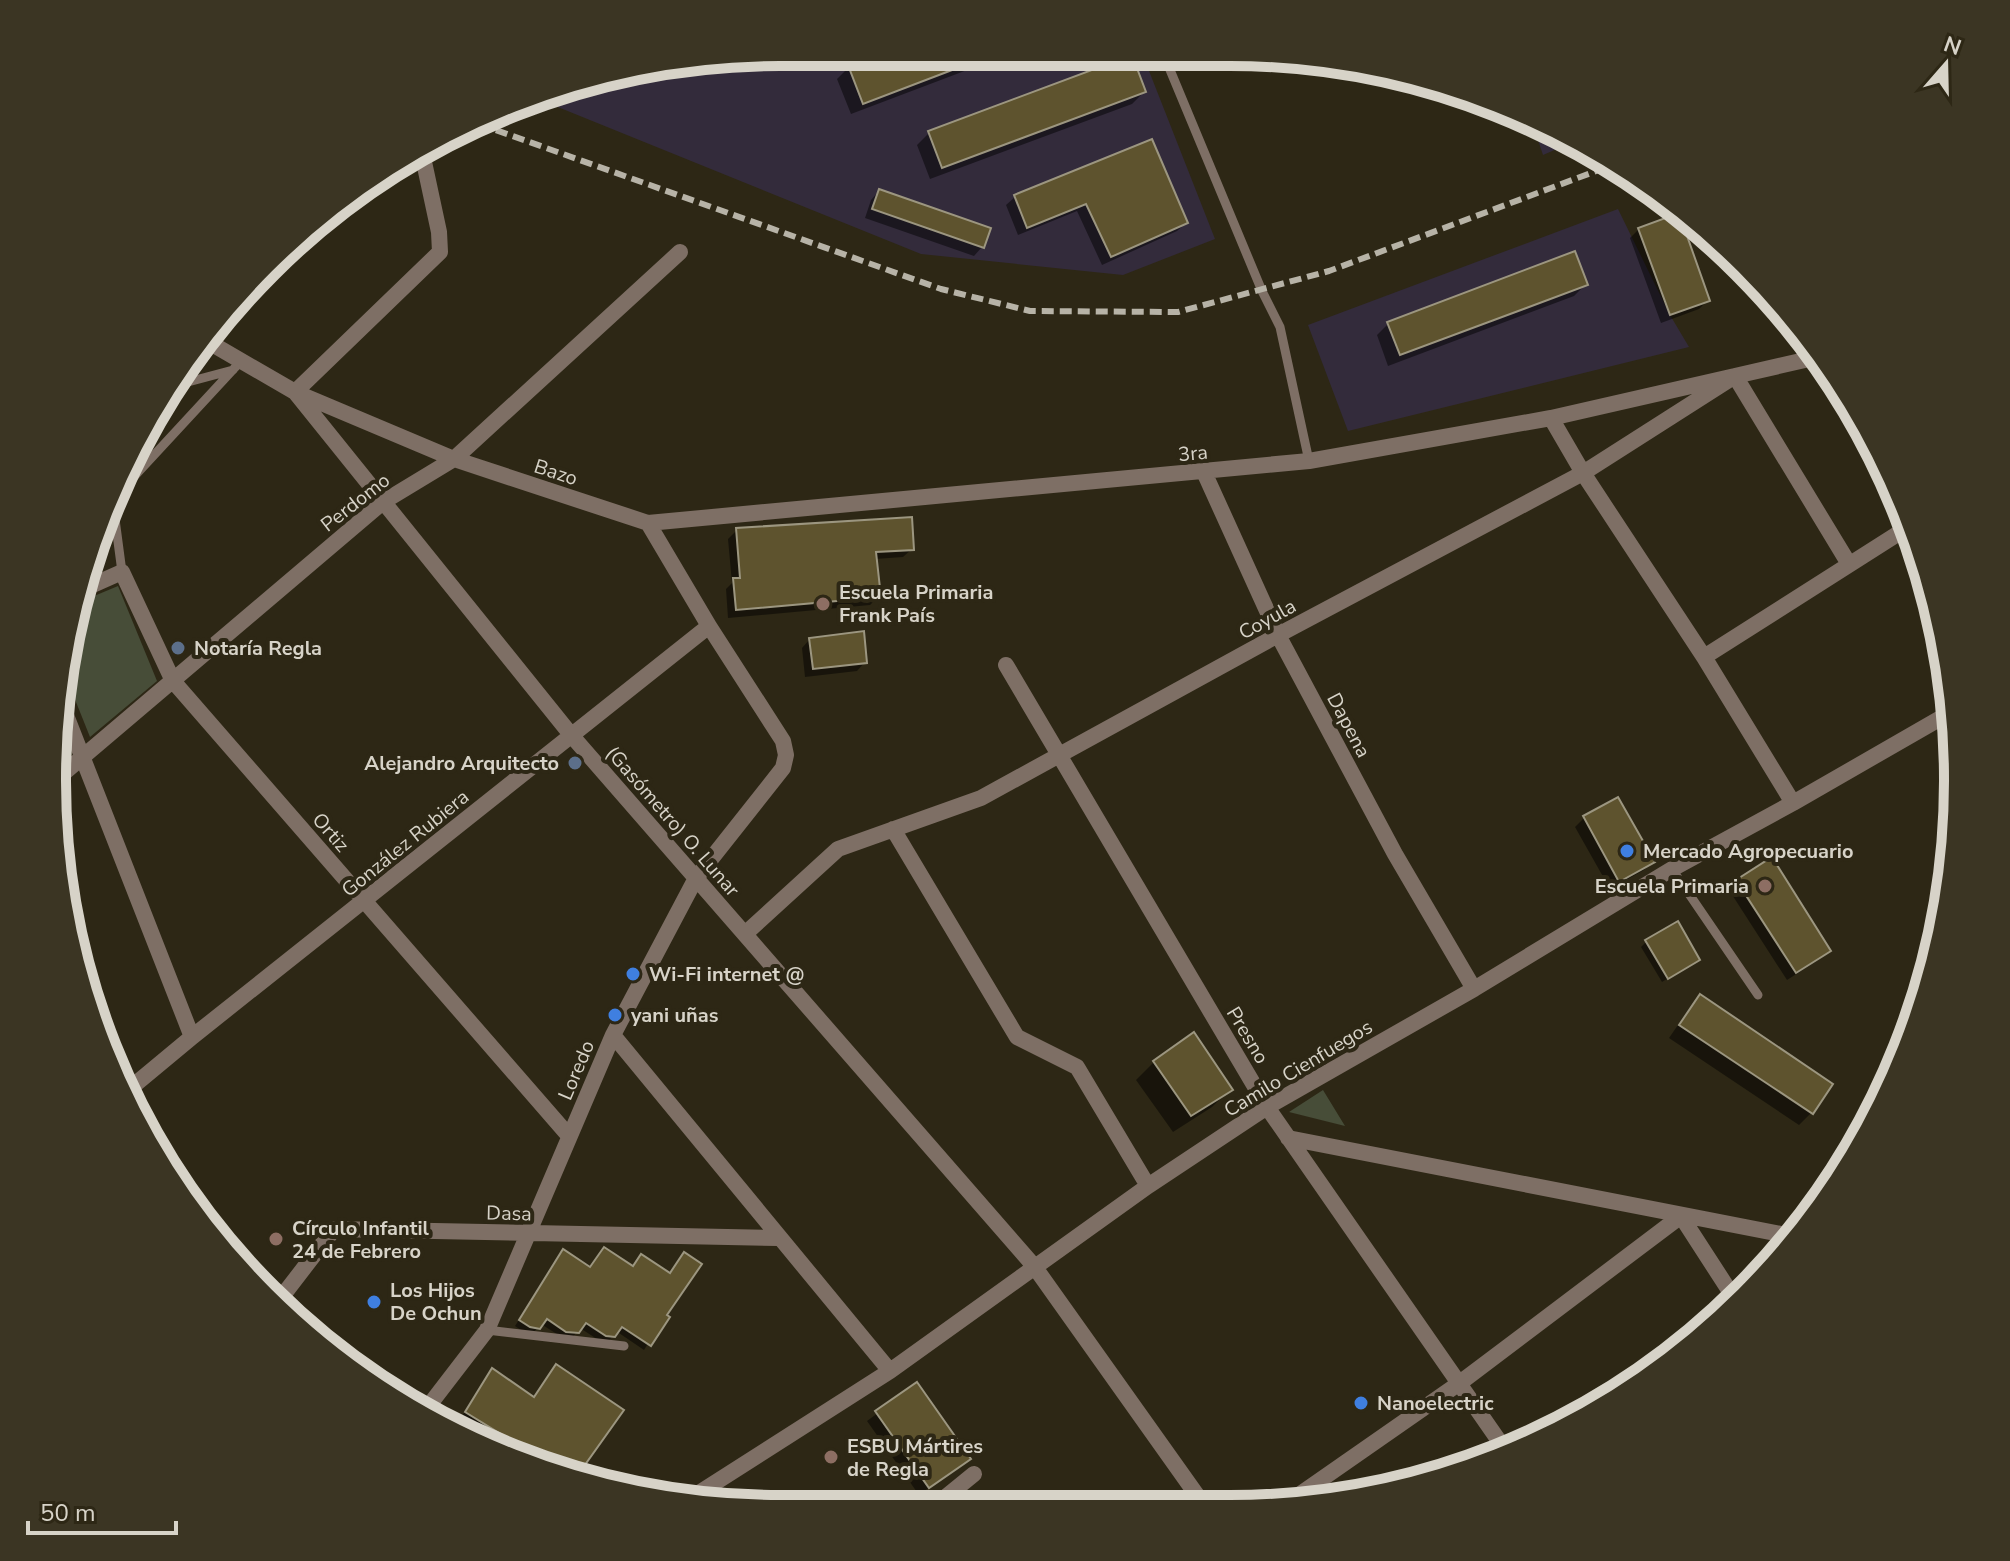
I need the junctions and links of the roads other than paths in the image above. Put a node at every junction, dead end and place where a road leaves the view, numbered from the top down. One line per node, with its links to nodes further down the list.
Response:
1 (1168, 66): 12 (lane)
2 (424, 162): 9 (street)
3 (680, 252): 11 (street, Perdomo)
4 (214, 346): 6 (street, Bazo)
5 (1806, 360): 7 (street, Coyula)
6 (237, 365): 8 (lane); 9 (street, Bazo); 15 (lane)
7 (1735, 376): 10 (street, 3ra); 14 (street, Coyula); 20 (street)
8 (188, 381)
9 (295, 392): 11 (street, Bazo); 16 (street, (Gasómetro) O. Lunar)
10 (1551, 418): 12 (street, 3ra); 14 (street)
11 (454, 459): 16 (street, Perdomo); 18 (street, Bazo)
12 (1309, 461): 13 (street, 3ra)
13 (1204, 472): 18 (street, 3ra); 24 (street, Dapena)
14 (1583, 473): 24 (street, Coyula); 25 (street)
15 (134, 476)
16 (383, 502): 27 (street, Perdomo); 30 (street, (Gasómetro) O. Lunar)
17 (115, 520): 21 (lane)
18 (648, 523): 23 (street)
19 (1899, 533): 20 (street)
20 (1849, 564): 25 (street)
21 (122, 572): 22 (street); 27 (street, Ortiz)
22 (94, 585)
23 (709, 626): 30 (street, González Rubiera); 37 (street, Loredo)
24 (1278, 635): 32 (street, Coyula); 40 (street, Dapena)
25 (1704, 657): 34 (street)
26 (1006, 665): 32 (street, Presno)
27 (173, 681): 31 (street, Perdomo); 38 (street, Ortiz)
28 (1941, 718): 34 (street, Camilo Cienfuegos)
29 (69, 722): 31 (street)
30 (572, 736): 37 (street, (Gasómetro) O. Lunar); 38 (street, González Rubiera)
31 (83, 757): 33 (street, Perdomo); 43 (street)
32 (1060, 757): 35 (street, Coyula); 45 (street, Presno)
33 (66, 771)
34 (1793, 803): 36 (street, Camilo Cienfuegos)
35 (893, 829): 39 (street, Coyula); 48 (street)
36 (1672, 869): 40 (street, Camilo Cienfuegos); 41 (lane)
37 (696, 878): 39 (street, (Gasómetro) O. Lunar); 42 (street, Loredo)
38 (364, 901): 43 (street, González Rubiera); 46 (street, Ortiz)
39 (746, 933): 53 (street, (Gasómetro) O. Lunar)
40 (1474, 989): 45 (street, Camilo Cienfuegos)
41 (1758, 995)
42 (613, 1035): 46 (street, Loredo); 52 (street)
43 (192, 1037): 44 (street, González Rubiera)
44 (134, 1085)
45 (1267, 1107): 47 (street, Presno); 48 (street, Camilo Cienfuegos)
46 (569, 1136): 50 (street, Loredo)
47 (1288, 1138): 49 (street); 59 (street, Presno)
48 (1148, 1186): 53 (street, Camilo Cienfuegos)
49 (1681, 1216): 51 (street); 54 (street); 59 (street)
50 (528, 1233): 52 (street, Dasa); 55 (street, Dasa); 56 (street, Loredo)
51 (1781, 1234)
52 (778, 1238): 58 (street)
53 (1034, 1266): 58 (street, Camilo Cienfuegos); 66 (street, (Gasómetro) O. Lunar)
54 (1730, 1291)
55 (284, 1294)
56 (487, 1330): 57 (lane); 60 (street, Loredo)
57 (624, 1346)
58 (890, 1371): 63 (street, Camilo Cienfuegos)
59 (1461, 1382): 61 (street, Presno); 64 (street)
60 (431, 1403)
61 (1500, 1442)
62 (974, 1474): 65 (street)
63 (703, 1490)
64 (1305, 1491)
65 (948, 1495)
66 (1197, 1495)

